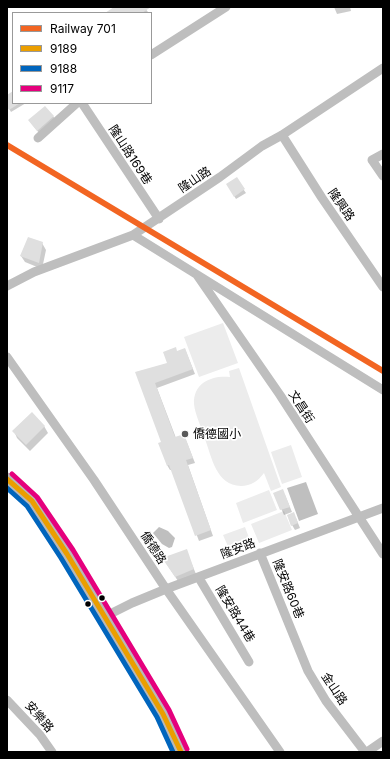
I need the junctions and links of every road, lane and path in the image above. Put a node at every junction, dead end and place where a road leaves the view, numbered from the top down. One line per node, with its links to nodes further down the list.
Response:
1 (226, 7): 2 (street)
2 (152, 54)
3 (383, 68): 6 (street, 隆山路)
4 (76, 104): 7 (street)
5 (83, 104): 10 (street, 隆山路169巷)
6 (282, 135): 10 (street, 隆山路); 14 (street, 隆興路)
7 (38, 138)
8 (383, 154): 9 (street)
9 (383, 176)
10 (159, 219): 11 (street, 隆山路)
11 (133, 235): 12 (street); 13 (street, 隆山路)
12 (197, 275): 16 (street); 19 (street, 文昌街)
13 (7, 286)
14 (383, 287)
15 (7, 357): 23 (street, 僑德路)
16 (383, 390)
17 (7, 479): 24 (street)
18 (383, 508): 19 (street, 隆安路)
19 (358, 518): 20 (street, 隆安路); 21 (street, 文昌街)
20 (260, 553): 22 (street, 隆安路); 25 (street, 隆安路60巷)
21 (383, 554)
22 (199, 578): 23 (street, 隆安路); 26 (street, 隆安路44巷)
23 (166, 589): 24 (street, 隆安路); 31 (street, 僑德路)
24 (104, 617): 30 (street)
25 (294, 634): 32 (street, 金山路)
26 (250, 662)
27 (7, 700): 29 (street, 安樂路)
28 (383, 741): 32 (street)
29 (52, 752)
30 (181, 752)
31 (280, 752)
32 (366, 752)

